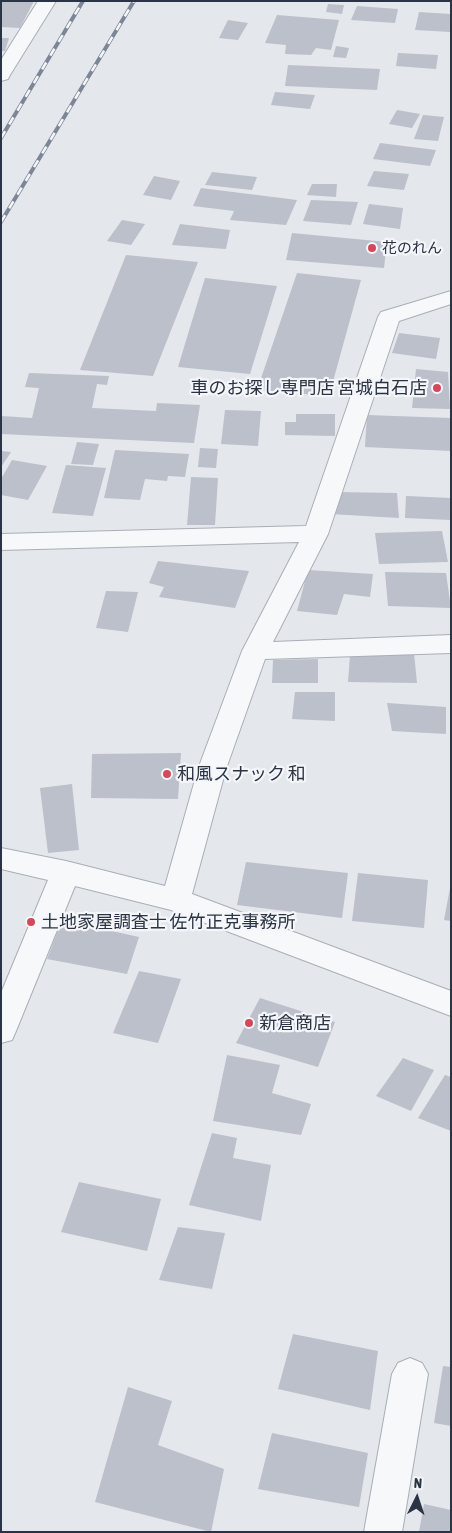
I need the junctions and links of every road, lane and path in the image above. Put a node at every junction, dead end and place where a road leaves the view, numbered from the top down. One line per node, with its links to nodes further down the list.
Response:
1 (47, 1): 2 (street)
2 (1, 75)
3 (451, 297): 4 (street)
4 (316, 534): 5 (street); 7 (street)
5 (1, 542)
6 (451, 644): 7 (street)
7 (256, 651): 10 (street)
8 (1, 858): 9 (street)
9 (66, 872): 10 (street); 12 (street)
10 (176, 900): 11 (street)
11 (451, 1004)
12 (1, 1031)
13 (410, 1374): 14 (street)
14 (383, 1532)

